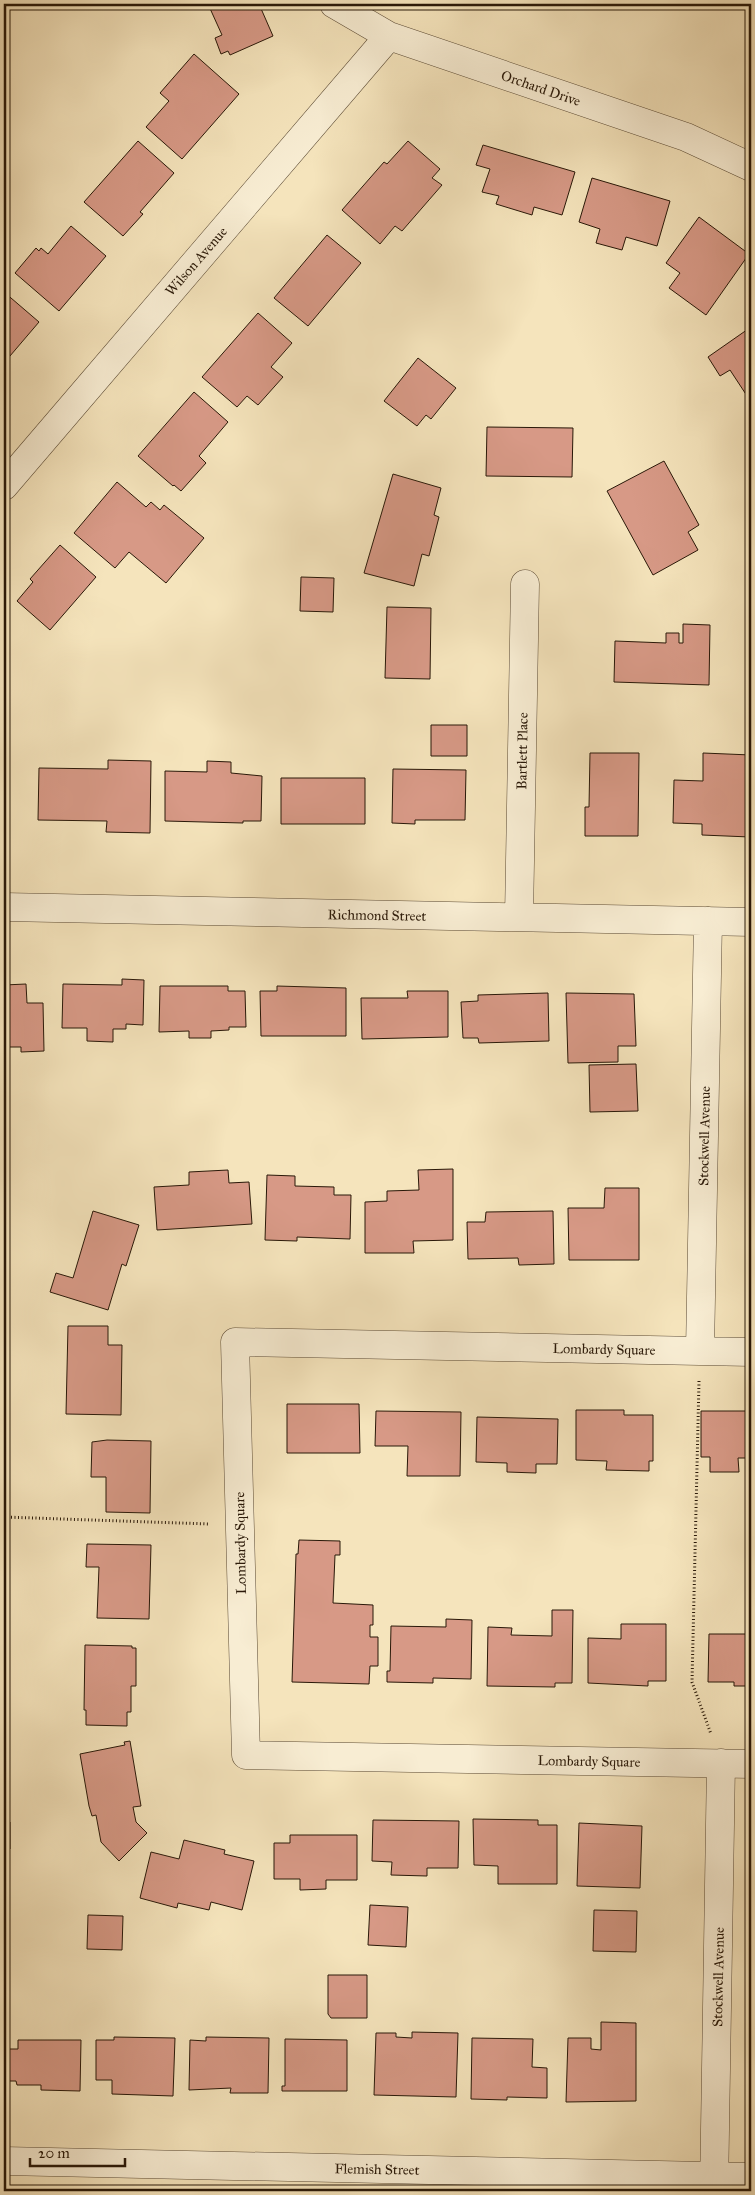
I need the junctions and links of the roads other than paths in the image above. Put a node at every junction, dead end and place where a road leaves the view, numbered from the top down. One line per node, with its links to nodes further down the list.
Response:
1 (334, 4): 2 (street, Orchard Drive)
2 (389, 36): 3 (street, Orchard Drive); 4 (street, Wilson Avenue)
3 (751, 167)
4 (4, 486)
5 (525, 584): 7 (street, Bartlett Place)
6 (4, 907): 7 (street, Richmond Street)
7 (519, 917): 8 (street, Richmond Street)
8 (708, 921): 9 (street, Richmond Street); 10 (street, Stockwell Avenue)
9 (751, 922)
10 (700, 1351): 11 (street, Lombardy Square); 12 (street, Lombardy Square)
11 (751, 1352)
12 (721, 1763): 13 (street, Lombardy Square); 16 (street, Stockwell Avenue)
13 (751, 1764)
14 (4, 2161): 16 (street, Flemish Street)
15 (751, 2178): 16 (street, Flemish Street)
16 (715, 2184)

